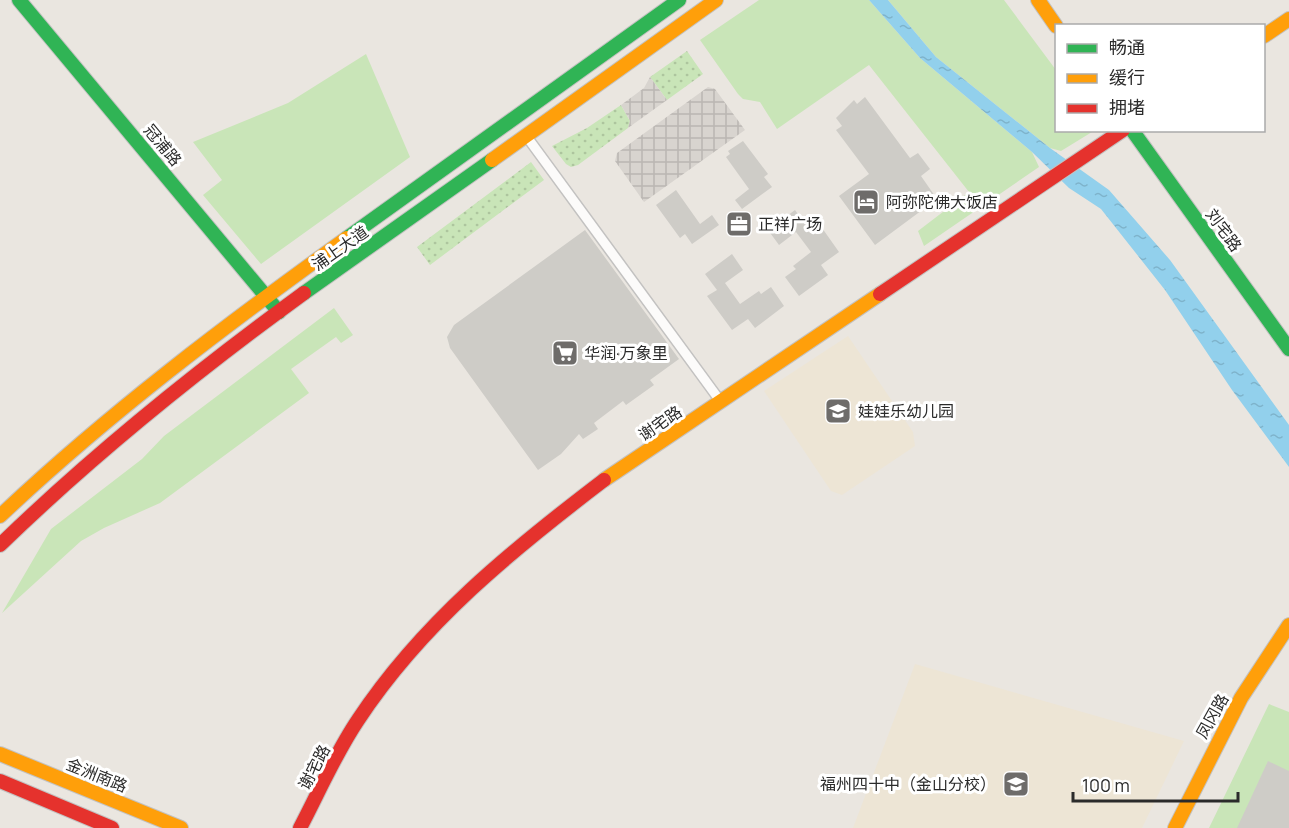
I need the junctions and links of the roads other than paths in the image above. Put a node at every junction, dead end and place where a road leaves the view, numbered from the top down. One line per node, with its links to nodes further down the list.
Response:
1 (19, 0): 11 (main road, 冠浦路)
2 (679, 0): 11 (main road, 浦上大道)
3 (716, 0): 10 (main road, 浦上大道)
4 (1038, 0): 6 (main road)
5 (1289, 19): 7 (main road)
6 (1055, 25)
7 (1265, 35)
8 (1120, 132): 14 (main road, 谢宅路)
9 (1133, 132): 13 (main road, 刘宅路)
10 (527, 137): 12 (main road, 浦上大道); 14 (street)
11 (267, 296): 12 (main road, 冠浦路); 15 (main road, 浦上大道)
12 (279, 312): 16 (main road, 浦上大道)
13 (1289, 349)
14 (721, 402): 23 (main road, 谢宅路)
15 (0, 516)
16 (0, 545)
17 (1289, 625): 24 (main road, 凤冈路)
18 (0, 749): 19 (main road, 金洲南路)
19 (5, 756): 22 (main road, 金洲南路)
20 (0, 781): 21 (main road)
21 (112, 828)
22 (181, 828)
23 (300, 828)
24 (1175, 828)

